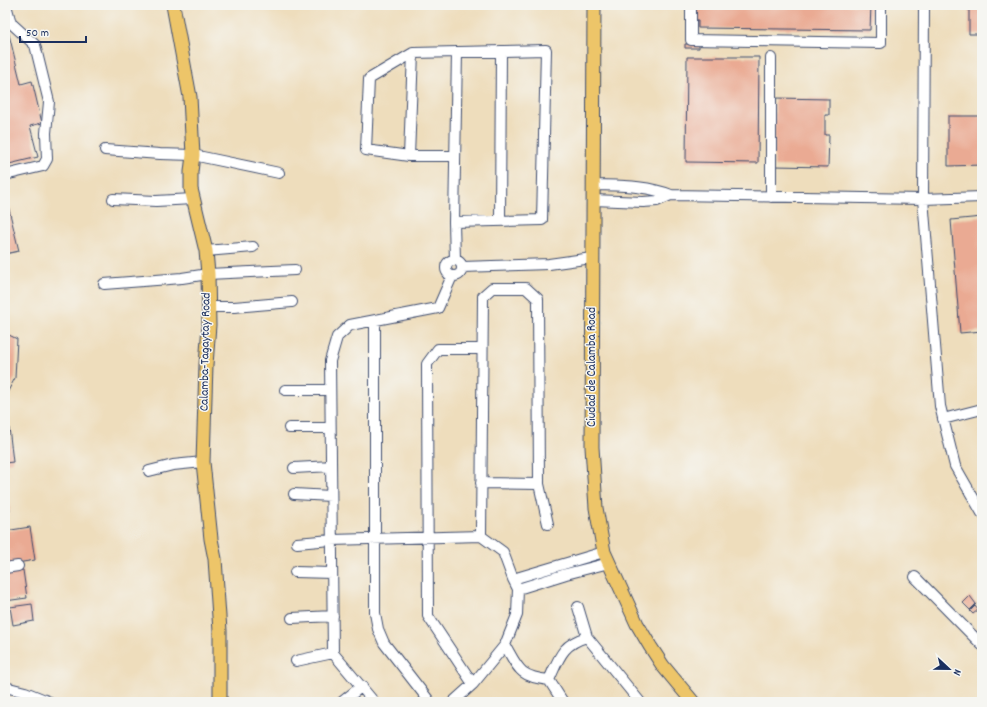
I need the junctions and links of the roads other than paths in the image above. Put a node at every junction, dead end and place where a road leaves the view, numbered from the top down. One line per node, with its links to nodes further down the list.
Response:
1 (6, 5): 16 (street)
2 (173, 5): 12 (main road, Calamba-Tagaytay Road)
3 (594, 5): 17 (main road, Ciudad de Calamba Road)
4 (691, 5): 5 (street)
5 (881, 5)
6 (924, 5): 23 (street)
7 (501, 51): 8 (street); 25 (street); 25 (street)
8 (457, 52): 9 (street); 14 (street)
9 (413, 53): 13 (street); 13 (street)
10 (771, 58): 19 (street)
11 (106, 150): 12 (street)
12 (193, 154): 15 (street); 22 (main road, Calamba-Tagaytay Road)
13 (409, 156): 14 (street)
14 (455, 156): 26 (street)
15 (279, 173)
16 (5, 175)
17 (593, 185): 18 (street); 24 (main road, Ciudad de Calamba Road)
18 (671, 195): 19 (street); 24 (street)
19 (771, 197): 23 (street)
20 (982, 197): 23 (street)
21 (113, 199): 22 (street)
22 (193, 199): 28 (main road, Calamba-Tagaytay Road)
23 (923, 199): 42 (street)
24 (593, 200): 29 (main road, Ciudad de Calamba Road)
25 (500, 221): 26 (street)
26 (454, 222): 30 (street)
27 (253, 247): 28 (street)
28 (206, 251): 32 (main road, Calamba-Tagaytay Road)
29 (592, 258): 30 (street); 60 (main road, Ciudad de Calamba Road)
30 (458, 264): 33 (street); 33 (street)
31 (295, 270): 32 (street)
32 (208, 274): 34 (street); 36 (main road, Calamba-Tagaytay Road)
33 (452, 276): 37 (street)
34 (104, 284)
35 (292, 302): 36 (street)
36 (208, 307): 45 (main road, Calamba-Tagaytay Road)
37 (375, 321): 40 (street); 58 (street)
38 (482, 349): 49 (street); 50 (street); 56 (street)
39 (285, 390): 40 (street)
40 (330, 390): 44 (street)
41 (982, 409): 42 (street)
42 (943, 419): 53 (street)
43 (289, 428): 44 (street)
44 (330, 428): 46 (street)
45 (203, 462): 48 (street); 82 (main road, Calamba-Tagaytay Road)
46 (331, 466): 47 (street); 52 (street)
47 (294, 468)
48 (149, 471)
49 (481, 483): 50 (street); 55 (street)
50 (539, 484): 54 (street)
51 (294, 494): 52 (street)
52 (331, 496): 57 (street)
53 (980, 506)
54 (548, 524)
55 (481, 536): 56 (street); 66 (street)
56 (427, 538): 58 (street); 77 (street)
57 (331, 540): 58 (street); 59 (street); 64 (street)
58 (375, 540): 85 (street)
59 (297, 543)
60 (606, 557): 66 (street); 67 (street); 89 (main road, Ciudad de Calamba Road)
61 (18, 566): 62 (street)
62 (5, 568)
63 (295, 572): 64 (street)
64 (332, 573): 69 (street)
65 (915, 577): 73 (street)
66 (513, 579): 67 (street)
67 (518, 589): 72 (street)
68 (578, 608): 71 (street)
69 (333, 616): 70 (street); 74 (street)
70 (292, 618)
71 (587, 637): 76 (street); 88 (street)
72 (505, 645): 76 (street); 77 (street)
73 (982, 645)
74 (333, 653): 75 (street); 78 (street)
75 (296, 661)
76 (549, 680): 87 (street)
77 (473, 684): 86 (street)
78 (362, 686): 83 (street); 84 (street)
79 (5, 687): 80 (street)
80 (39, 699): 81 (street)
81 (50, 702)
82 (220, 702)
83 (342, 702)
84 (374, 702)
85 (430, 702)
86 (453, 702)
87 (564, 702)
88 (640, 702)
89 (694, 702)

